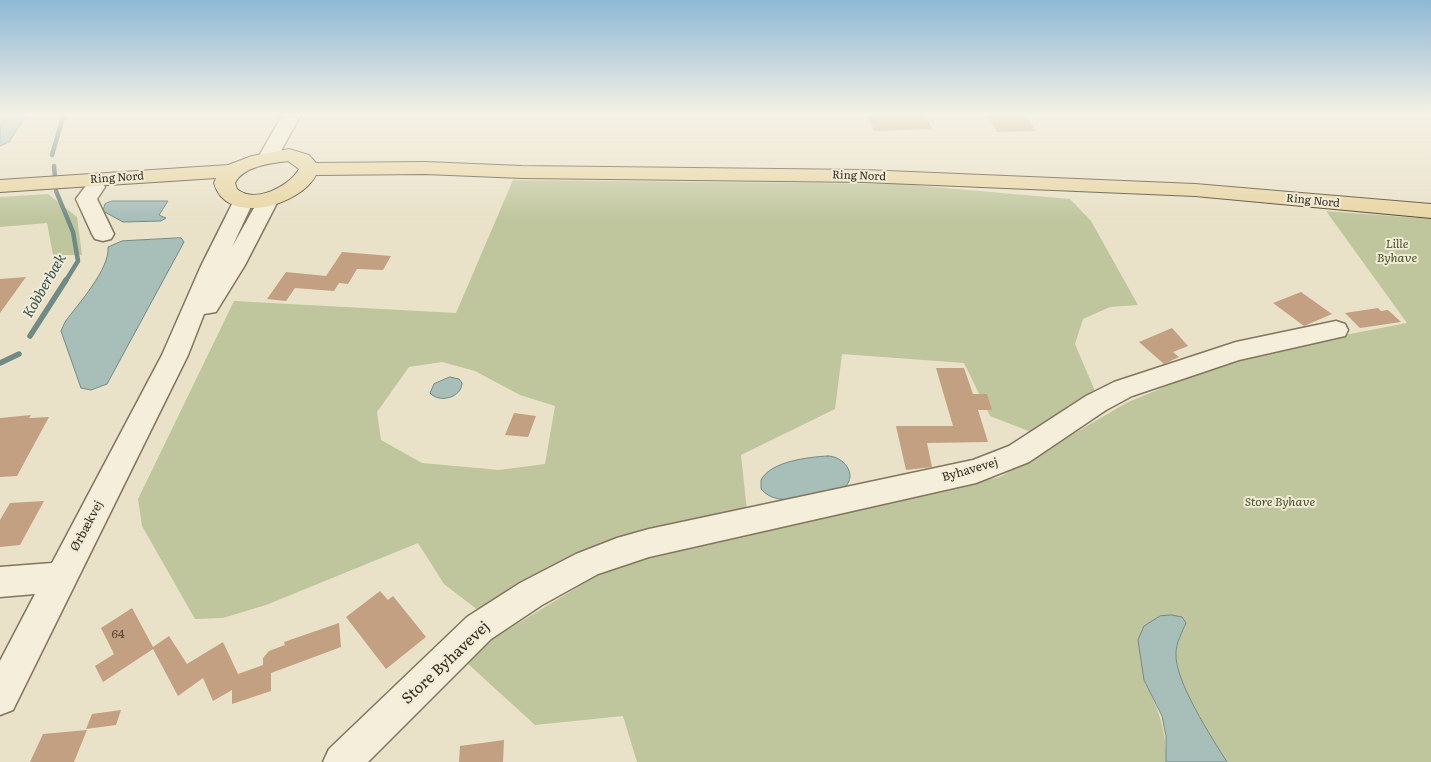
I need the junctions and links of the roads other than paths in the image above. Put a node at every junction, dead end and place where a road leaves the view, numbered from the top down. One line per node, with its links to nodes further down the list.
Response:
1 (281, 150): 3 (street)
2 (284, 150): 3 (street)
3 (279, 156): 4 (main road); 5 (main road)
4 (306, 176): 8 (main road, Ring Nord); 9 (main road)
5 (230, 178): 6 (main road, Ring Nord); 7 (main road, Ring Nord); 11 (main road)
6 (0, 186): 7 (main road, Ring Nord)
7 (95, 187): 13 (street)
8 (1196, 190): 10 (main road, Ring Nord); 12 (main road, Ring Nord)
9 (269, 199): 11 (main road); 15 (street, Ørbækvej)
10 (1431, 199)
11 (244, 200): 15 (street, Ørbækvej)
12 (1431, 211)
13 (103, 234)
14 (1336, 330): 16 (street, Byhavevej)
15 (175, 355): 17 (street, Ørbækvej)
16 (586, 564): 20 (street, Store Byhavevej)
17 (60, 576): 18 (street); 19 (street, Ørbækvej)
18 (0, 582)
19 (0, 697)
20 (342, 762)

